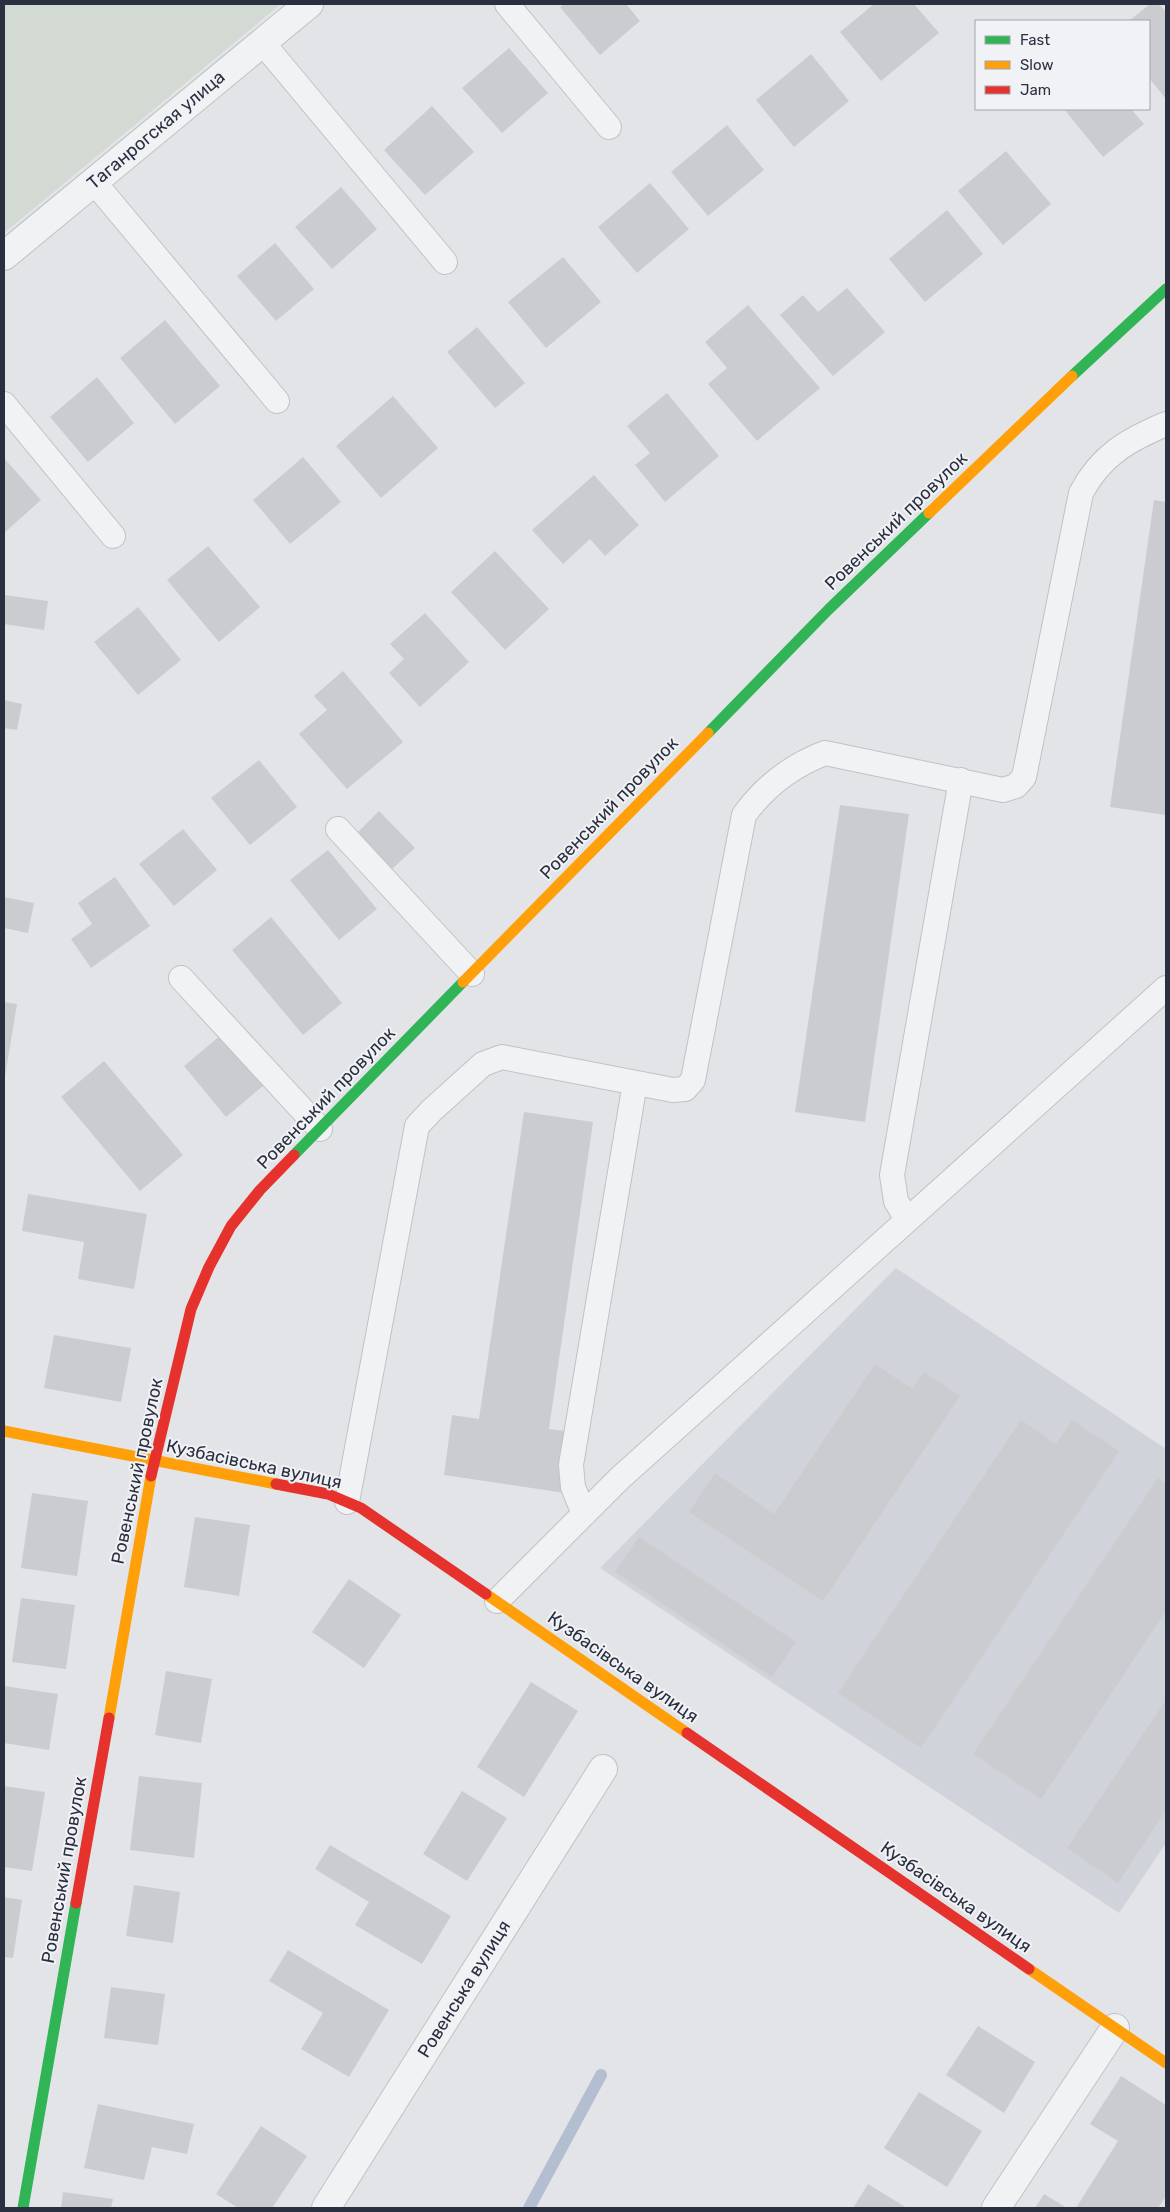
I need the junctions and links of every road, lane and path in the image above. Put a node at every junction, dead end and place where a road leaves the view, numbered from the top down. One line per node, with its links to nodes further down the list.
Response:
1 (309, 4): 3 (street, Таганрогская улица)
2 (507, 4): 4 (lane)
3 (262, 42): 5 (street, Таганрогская улица); 7 (lane)
4 (609, 127)
5 (94, 182): 6 (street, Таганрогская улица); 9 (lane)
6 (4, 256)
7 (446, 262)
8 (1166, 289): 15 (street, Ровенський провулок)
9 (277, 402)
10 (4, 404): 12 (lane)
11 (1166, 424): 13 (lane)
12 (113, 536)
13 (961, 780): 18 (lane); 20 (lane)
14 (338, 829): 15 (lane)
15 (472, 974): 19 (street, Ровенський провулок)
16 (181, 978): 19 (lane)
17 (1166, 988): 20 (lane)
18 (635, 1083): 23 (lane); 24 (lane)
19 (320, 1129): 22 (street, Ровенський провулок)
20 (907, 1220): 24 (lane)
21 (4, 1431): 22 (street, Кузбасівська вулиця)
22 (154, 1460): 23 (street, Кузбасівська вулиця); 29 (street, Ровенський провулок)
23 (347, 1502): 25 (street, Кузбасівська вулиця)
24 (584, 1514): 25 (lane)
25 (497, 1601): 27 (street, Кузбасівська вулиця)
26 (603, 1769): 30 (street, Ровенська вулиця)
27 (1115, 2028): 28 (street, Кузбасівська вулиця); 31 (street)
28 (1166, 2063)
29 (23, 2208)
30 (326, 2208)
31 (996, 2208)

